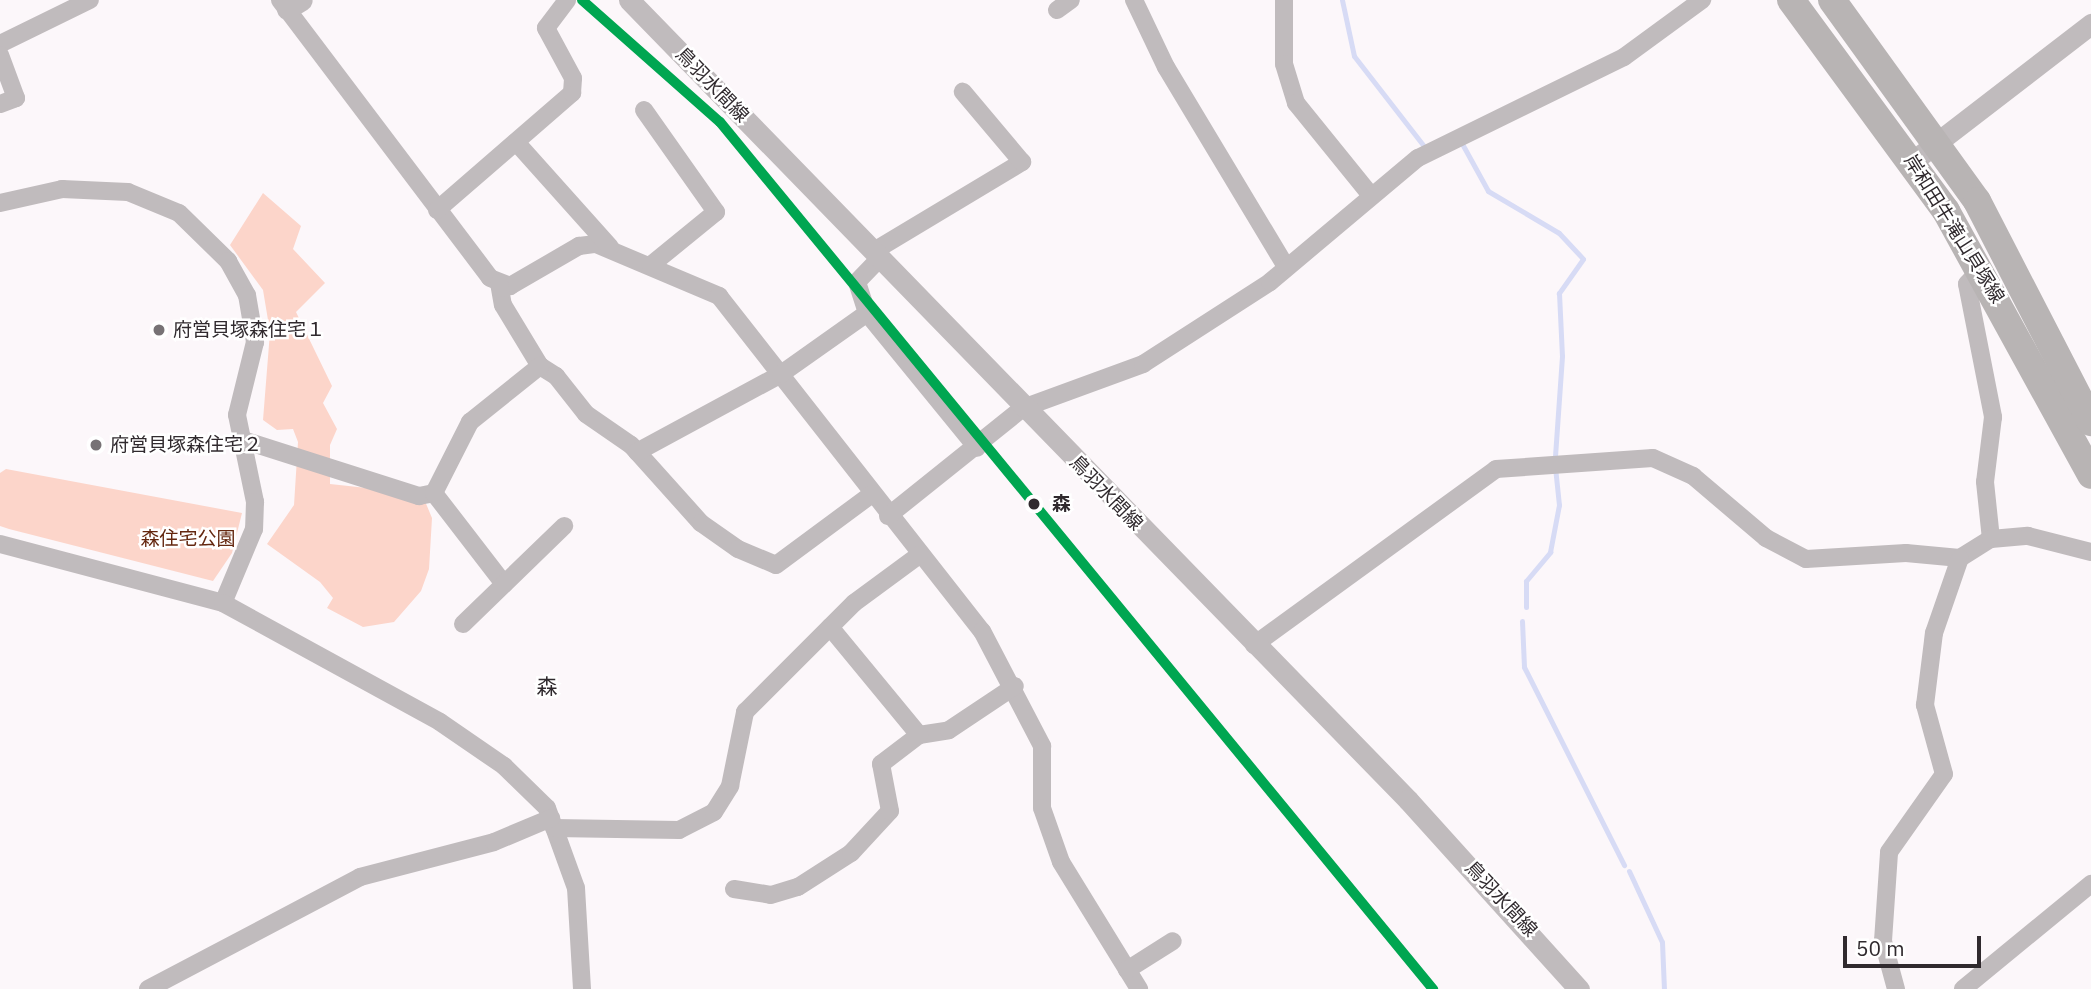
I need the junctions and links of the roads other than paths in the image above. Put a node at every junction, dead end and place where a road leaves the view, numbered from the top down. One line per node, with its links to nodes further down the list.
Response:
1 (90, 0): 11 (street)
2 (567, 0): 16 (street)
3 (629, 0): 23 (street, 鳥羽水間線)
4 (1134, 0): 25 (street)
5 (1284, 0): 19 (street)
6 (1702, 0): 19 (street)
7 (1791, 0): 18 (main road, 岸和田牛滝山貝塚線)
8 (1832, 0): 17 (main road, 岸和田牛滝山貝塚線)
9 (290, 3): 21 (street)
10 (2091, 24): 17 (street)
11 (0, 44)
12 (0, 55): 14 (street)
13 (963, 92): 23 (street)
14 (0, 104)
15 (644, 110): 24 (street)
16 (516, 142): 21 (street); 22 (street)
17 (1939, 142): 18 (street); 32 (main road, 岸和田牛滝山貝塚線)
18 (1913, 161): 26 (main road, 岸和田牛滝山貝塚線)
19 (1369, 193): 25 (street)
20 (0, 203): 33 (street)
21 (437, 211): 27 (street)
22 (610, 247): 24 (street); 27 (street)
23 (877, 254): 28 (street); 31 (street, 鳥羽水間線)
24 (651, 265): 30 (street)
25 (1286, 267): 31 (street)
26 (1980, 270): 36 (main road, 岸和田牛滝山貝塚線); 41 (street)
27 (499, 283): 29 (street)
28 (867, 313): 30 (street); 34 (street)
29 (540, 366): 35 (street); 37 (street)
30 (781, 374): 35 (street); 38 (street)
31 (1023, 408): 34 (street); 50 (street, 鳥羽水間線)
32 (2091, 422)
33 (240, 439): 37 (street); 47 (street)
34 (977, 448): 39 (street)
35 (637, 452): 38 (street)
36 (2091, 475)
37 (434, 493): 46 (street)
38 (872, 494): 39 (street)
39 (888, 516): 44 (street)
40 (564, 526): 46 (street)
41 (1992, 539): 43 (street); 45 (street)
42 (0, 544): 47 (street)
43 (2091, 552)
44 (919, 555): 49 (street); 51 (street)
45 (1959, 558): 50 (street); 62 (street)
46 (504, 584): 48 (street)
47 (223, 603): 53 (street)
48 (463, 624)
49 (830, 626): 52 (street); 53 (street)
50 (1254, 645): 61 (street, 鳥羽水間線)
51 (1015, 685): 52 (street); 57 (street)
52 (919, 735): 55 (street)
53 (553, 823): 58 (street); 59 (street)
54 (2091, 884): 63 (street)
55 (734, 889)
56 (1173, 941): 57 (street)
57 (1127, 970): 60 (street)
58 (148, 989)
59 (582, 989)
60 (1139, 989)
61 (1580, 989)
62 (1896, 989)
63 (1963, 989)

